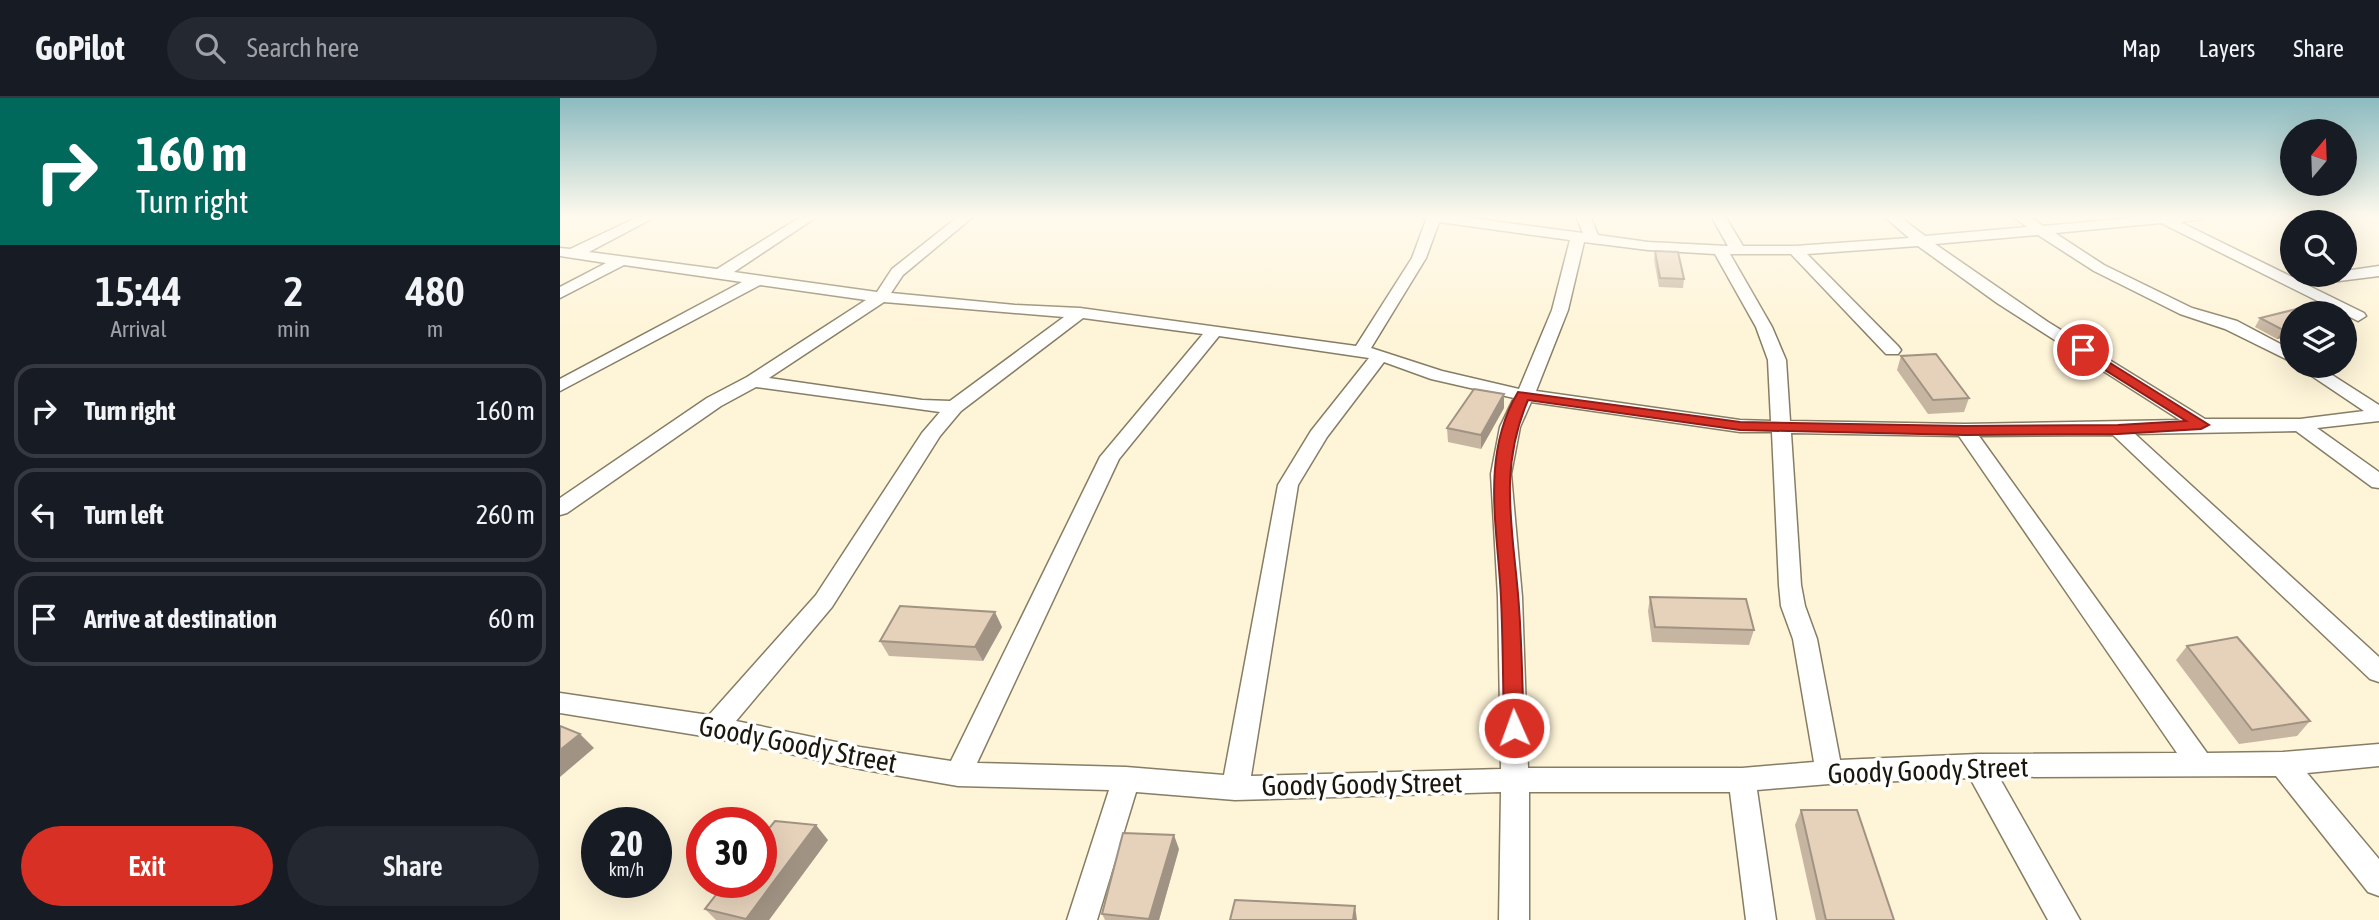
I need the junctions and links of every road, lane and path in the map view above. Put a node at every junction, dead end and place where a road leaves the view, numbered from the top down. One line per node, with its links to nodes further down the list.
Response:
1 (578, 254): 11 (street)
2 (751, 254): 13 (street)
3 (919, 254): 19 (street)
4 (1420, 254): 25 (street)
5 (1579, 254): 29 (street)
6 (1731, 254): 32 (street)
7 (1799, 254): 23 (street)
8 (1940, 254): 33 (street)
9 (2078, 254): 24 (street)
10 (2235, 254): 15 (street)
11 (623, 260): 13 (street); 18 (street)
12 (2379, 271): 14 (street)
13 (720, 274): 16 (street)
14 (2357, 274)
15 (2280, 276)
16 (757, 280): 19 (street); 28 (street)
17 (2302, 287): 21 (street)
18 (560, 293)
19 (881, 297): 20 (street); 27 (street)
20 (1080, 313): 22 (street); 30 (street)
21 (2358, 316)
22 (1216, 330): 25 (street); 47 (street)
23 (1892, 350)
24 (2280, 351)
25 (1371, 353): 29 (street); 51 (street)
26 (2324, 378): 31 (street)
27 (753, 382): 30 (street); 38 (street)
28 (560, 386)
29 (1523, 395): 32 (street); 49 (street)
30 (954, 407): 41 (street)
31 (2379, 414): 34 (street)
32 (1781, 425): 36 (street); 46 (street)
33 (2201, 425): 34 (street); 35 (street)
34 (2300, 425): 37 (street)
35 (2118, 429): 36 (street); 39 (street)
36 (1965, 430): 45 (street)
37 (2379, 482)
38 (560, 508)
39 (2379, 672)
40 (561, 704): 41 (street, Goody Goody Street)
41 (715, 727): 47 (street, Goody Goody Street)
42 (2379, 755): 43 (street, Goody Goody Street)
43 (2283, 764): 45 (street, Goody Goody Street); 52 (street)
44 (1978, 766): 45 (street, Goody Goody Street); 46 (street, Goody Goody Street); 56 (street)
45 (2201, 766)
46 (1829, 772): 50 (street, Goody Goody Street)
47 (958, 774): 48 (street, Goody Goody Street)
48 (1126, 779): 51 (street, Goody Goody Street); 53 (street)
49 (1515, 780): 50 (street, Goody Goody Street); 51 (street, Goody Goody Street); 54 (street)
50 (1742, 780): 55 (street)
51 (1235, 788)
52 (2379, 882)
53 (1082, 920)
54 (1514, 920)
55 (1761, 920)
56 (2066, 920)

